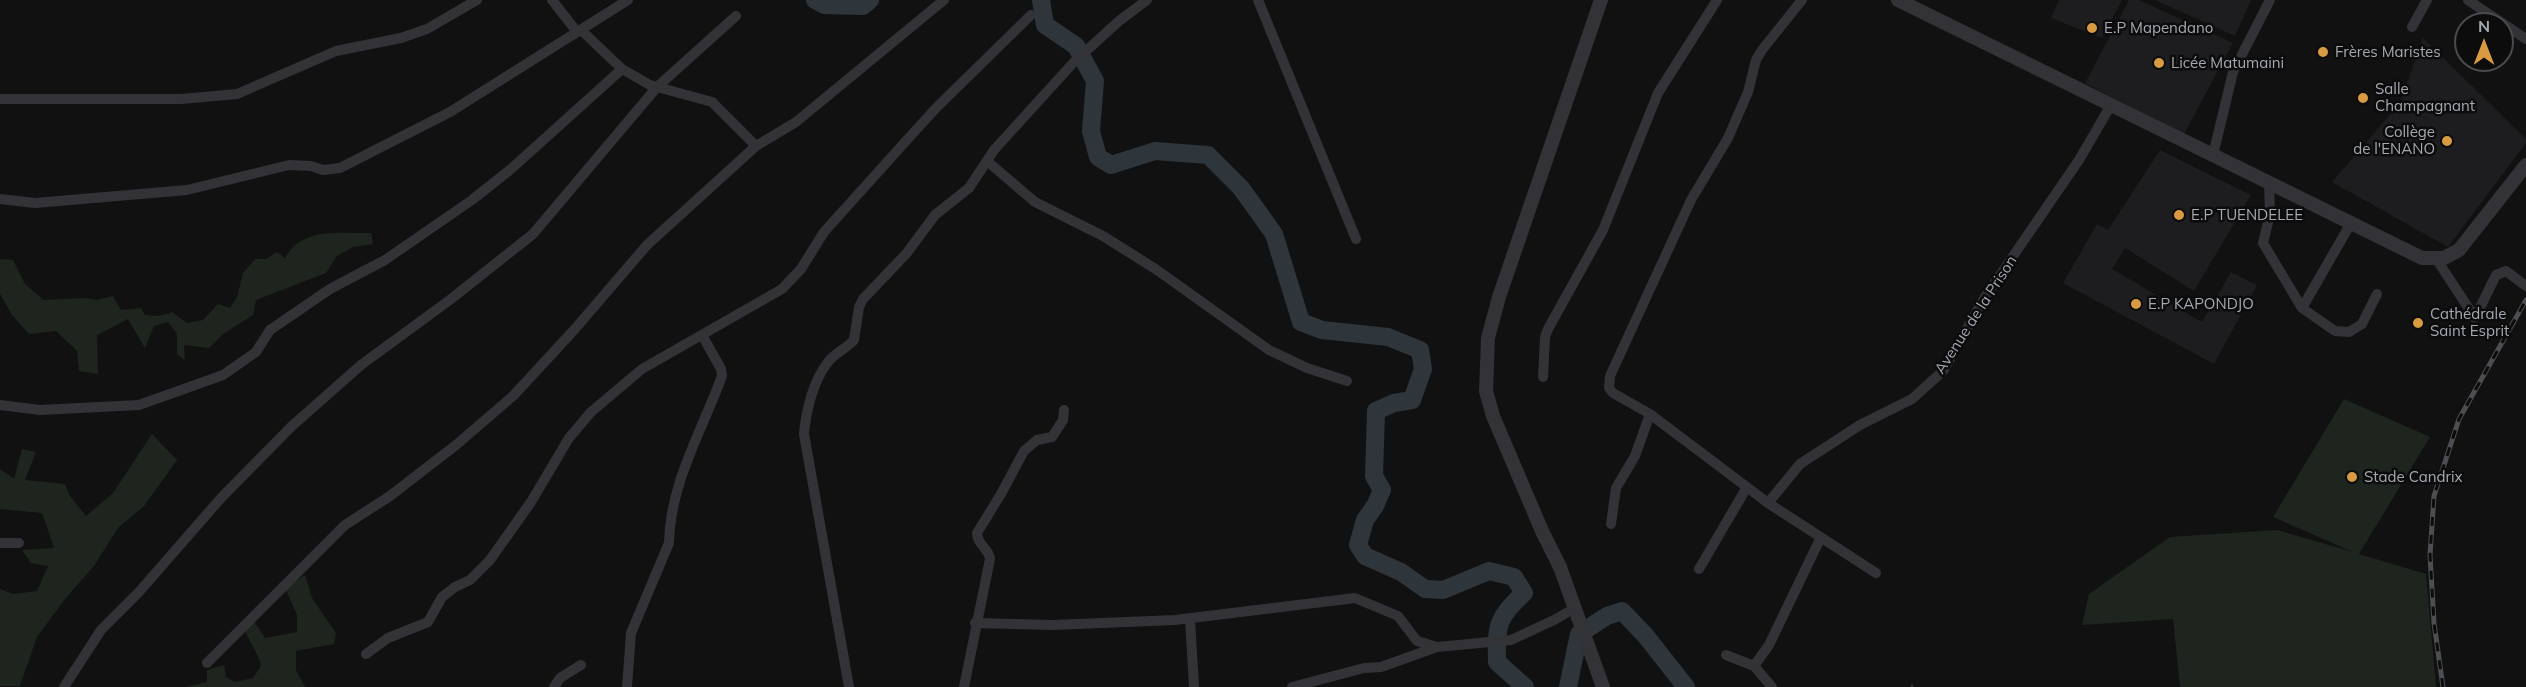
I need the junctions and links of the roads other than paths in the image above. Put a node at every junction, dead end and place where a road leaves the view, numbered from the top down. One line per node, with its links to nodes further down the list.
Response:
1 (477, 0): 21 (street)
2 (552, 0): 17 (street)
3 (628, 0): 17 (street)
4 (944, 0): 23 (street)
5 (1147, 0): 25 (street)
6 (1258, 0): 30 (street)
7 (1601, 0): 49 (street)
8 (1717, 0): 36 (street)
9 (1802, 0): 40 (street)
10 (1898, 0): 22 (street)
11 (2270, 0): 24 (street)
12 (2427, 0): 16 (street)
13 (2468, 0): 18 (street)
14 (1031, 15): 35 (street)
15 (736, 16): 20 (street)
16 (2412, 27)
17 (579, 31): 19 (street); 28 (street)
18 (2526, 39)
19 (622, 69): 20 (street); 38 (street)
20 (657, 87): 23 (street); 58 (street)
21 (0, 99)
22 (2111, 105): 24 (street); 42 (street, Avenue de la Prison)
23 (756, 146): 55 (street)
24 (2213, 155): 27 (street)
25 (987, 160): 37 (street); 61 (street)
26 (2526, 165): 31 (street)
27 (2270, 183): 29 (street); 34 (street)
28 (0, 199)
29 (2351, 223): 31 (street); 34 (street)
30 (1356, 239)
31 (2437, 260): 32 (street)
32 (2526, 286)
33 (2377, 294): 34 (street)
34 (2302, 308)
35 (702, 335): 53 (street); 60 (street)
36 (1543, 377)
37 (1347, 381)
38 (0, 405)
39 (1064, 410): 51 (street)
40 (1650, 414): 41 (street); 43 (street)
41 (1746, 487): 42 (street); 47 (street)
42 (1768, 503): 44 (street)
43 (1611, 524)
44 (1821, 537): 48 (street); 57 (street)
45 (0, 543): 46 (street)
46 (19, 543)
47 (1699, 569)
48 (1876, 573)
49 (1576, 611): 52 (street); 65 (street)
50 (1190, 619): 51 (street); 52 (street); 63 (street)
51 (975, 623): 62 (street)
52 (1437, 647): 64 (street)
53 (366, 654)
54 (1726, 655): 57 (street)
55 (207, 663)
56 (581, 666): 59 (street)
57 (1754, 666): 66 (street)
58 (64, 687)
59 (554, 687)
60 (627, 687)
61 (849, 687)
62 (964, 687)
63 (1194, 687)
64 (1292, 687)
65 (1603, 687)
66 (1772, 687)

